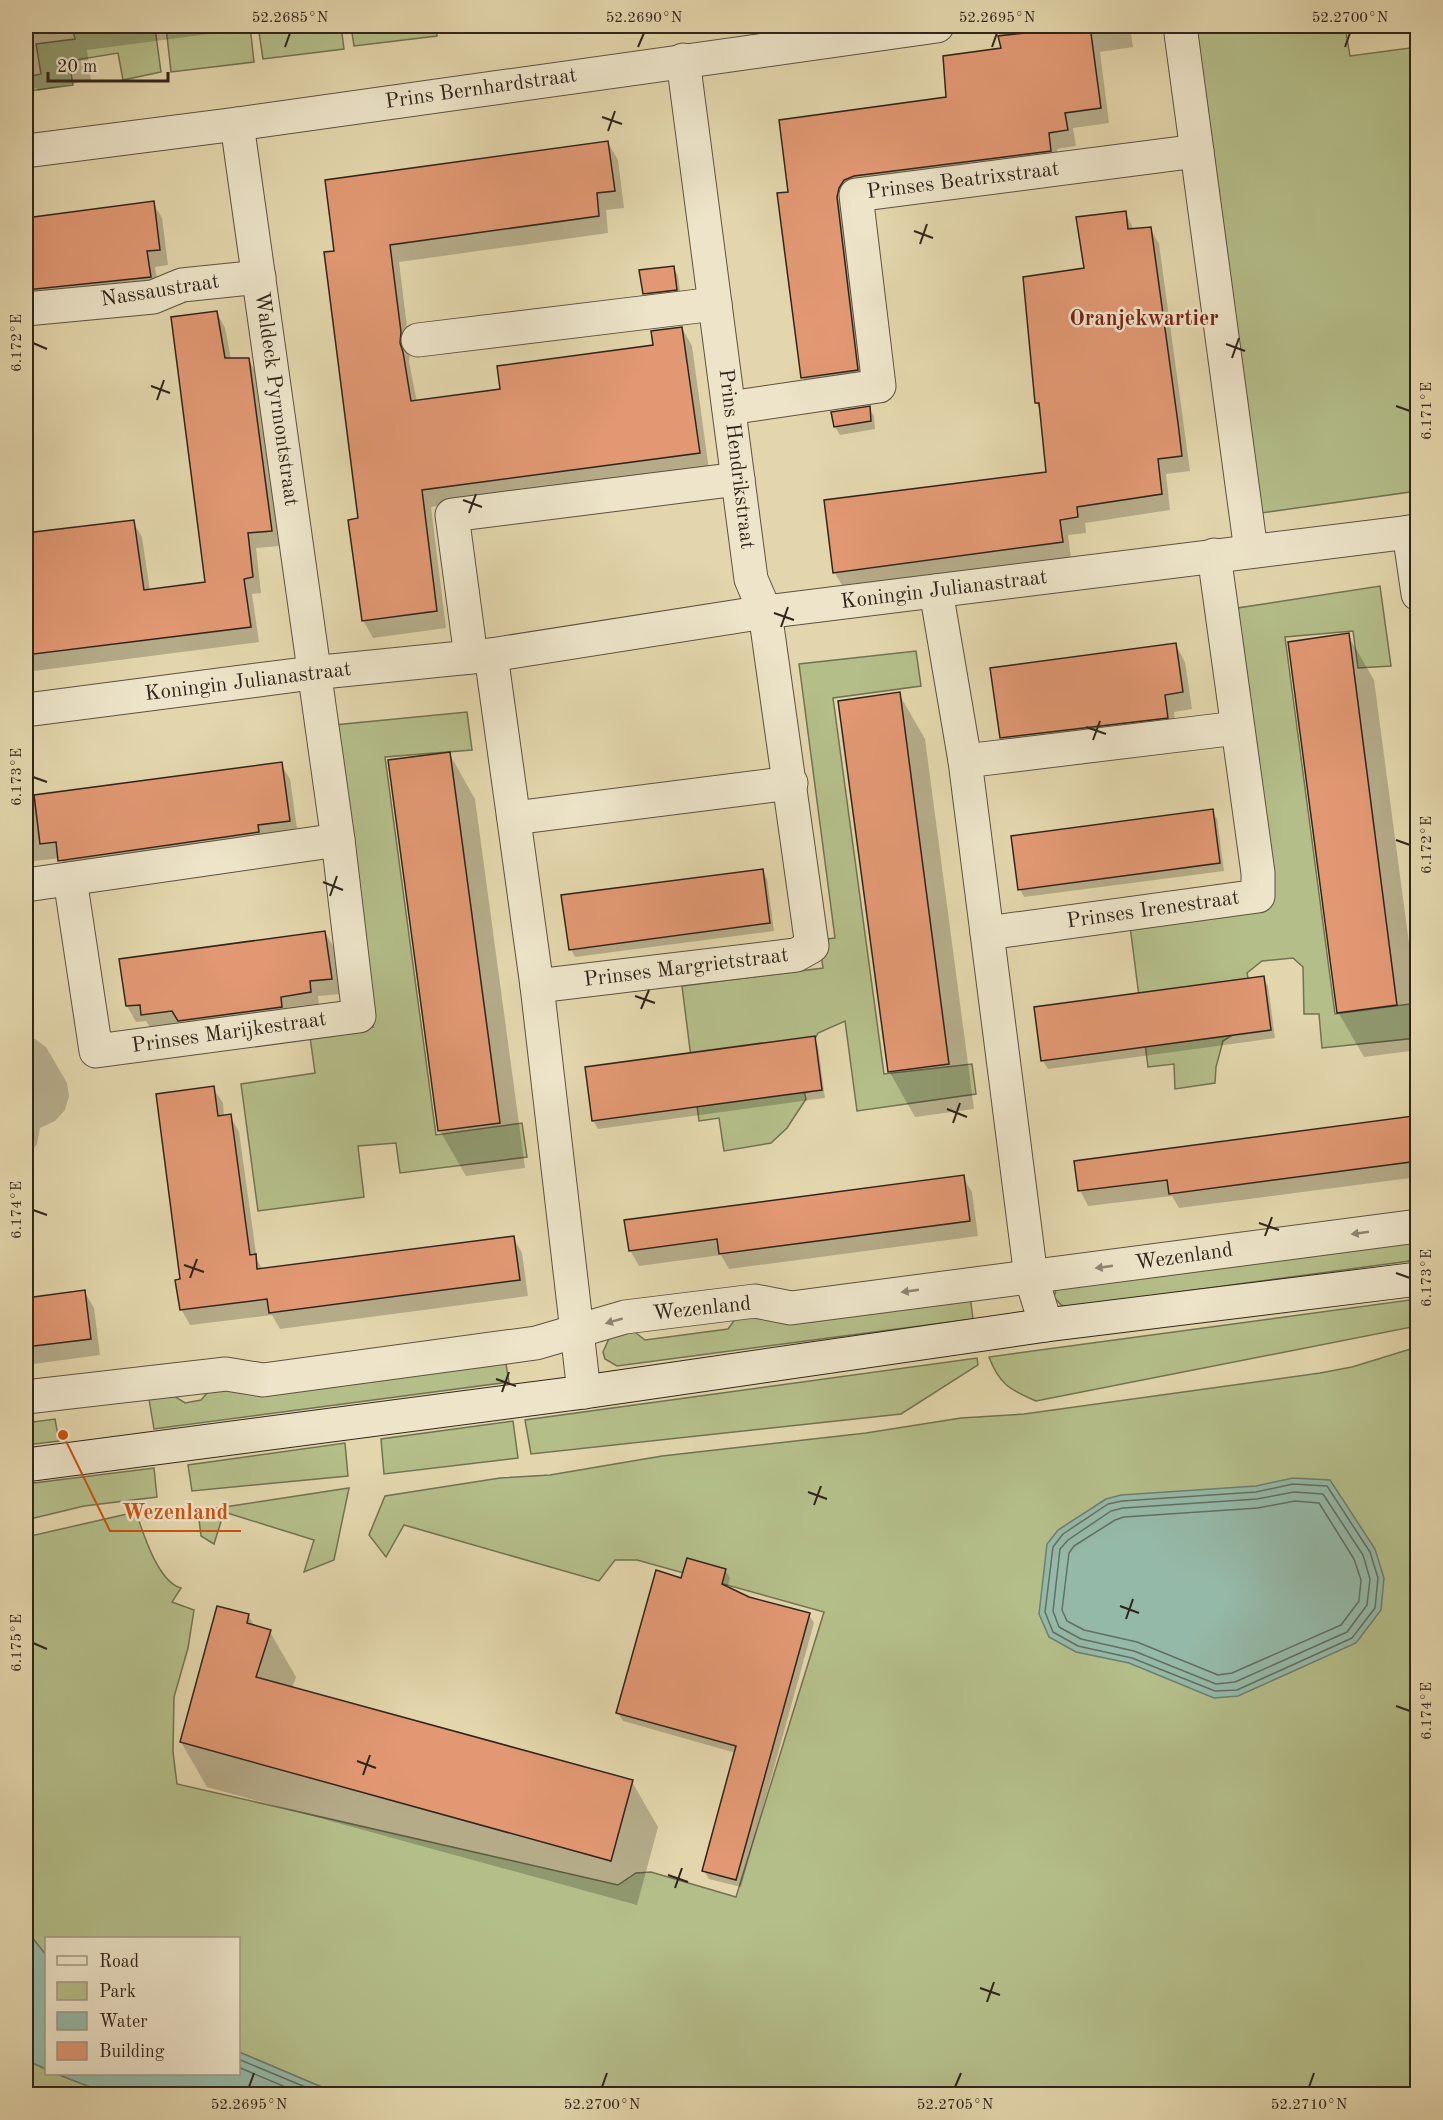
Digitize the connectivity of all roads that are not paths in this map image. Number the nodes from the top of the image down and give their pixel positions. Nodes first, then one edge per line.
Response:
1 (937, 26) edge
2 (1180, 26) edge
3 (682, 60) junction
4 (237, 124) junction
5 (26, 151) edge
6 (1197, 151) junction
7 (259, 277) junction
8 (715, 304) junction
9 (26, 309) edge
10 (418, 340) dead end
11 (729, 408) junction
12 (738, 479) junction
13 (1413, 531) edge
14 (1251, 551) junction
15 (1214, 555) junction
16 (936, 591) junction
17 (1418, 594) edge
18 (765, 612) junction
19 (481, 656) junction
20 (312, 673) junction
21 (26, 710) edge
22 (1238, 728) junction
23 (965, 761) junction
24 (791, 783) junction
25 (514, 818) junction
26 (338, 840) junction
27 (70, 879) junction
28 (26, 885) edge
29 (987, 933) junction
30 (537, 986) junction
31 (1418, 1226) edge
32 (1030, 1277) junction
33 (1418, 1280) edge
34 (1046, 1325) junction
35 (578, 1331) junction
36 (584, 1392) junction
37 (26, 1398) edge
38 (26, 1465) edge

1 - 3 street, Prins Bernhardstraat
2 - 6 street
3 - 4 street, Prins Bernhardstraat
3 - 8 street, Prins Hendrikstraat
4 - 5 street, Prins Bernhardstraat
4 - 7 street, Waldeck Pyrmontstraat
6 - 11 street, Prinses Beatrixstraat
6 - 14 street
7 - 9 street, Nassaustraat
7 - 20 street, Waldeck Pyrmontstraat
8 - 10 street
8 - 11 street, Prins Hendrikstraat
11 - 12 street, Prins Hendrikstraat
12 - 18 street, Prins Hendrikstraat
12 - 19 street
13 - 14 street, Koningin Julianastraat
13 - 17 street
14 - 15 street, Koningin Julianastraat
15 - 16 street, Koningin Julianastraat
15 - 22 street, Prinses Irenestraat
16 - 18 street, Koningin Julianastraat
16 - 23 street
18 - 19 street, Koningin Julianastraat
18 - 24 street, Prinses Margrietstraat
19 - 20 street, Koningin Julianastraat
19 - 25 street
20 - 21 street, Koningin Julianastraat
20 - 26 street, Prinses Marijkestraat
22 - 23 street
22 - 29 street, Prinses Irenestraat
23 - 29 street
24 - 25 street
24 - 30 street, Prinses Margrietstraat
25 - 30 street
26 - 27 street
26 - 27 street, Prinses Marijkestraat
27 - 28 street
29 - 32 street
30 - 35 street
31 -> 32 street, Wezenland
32 - 34 street
32 -> 35 street, Wezenland
33 - 34 street
34 - 36 street
35 - 36 street
35 - 37 street, Wezenland
36 - 38 street

